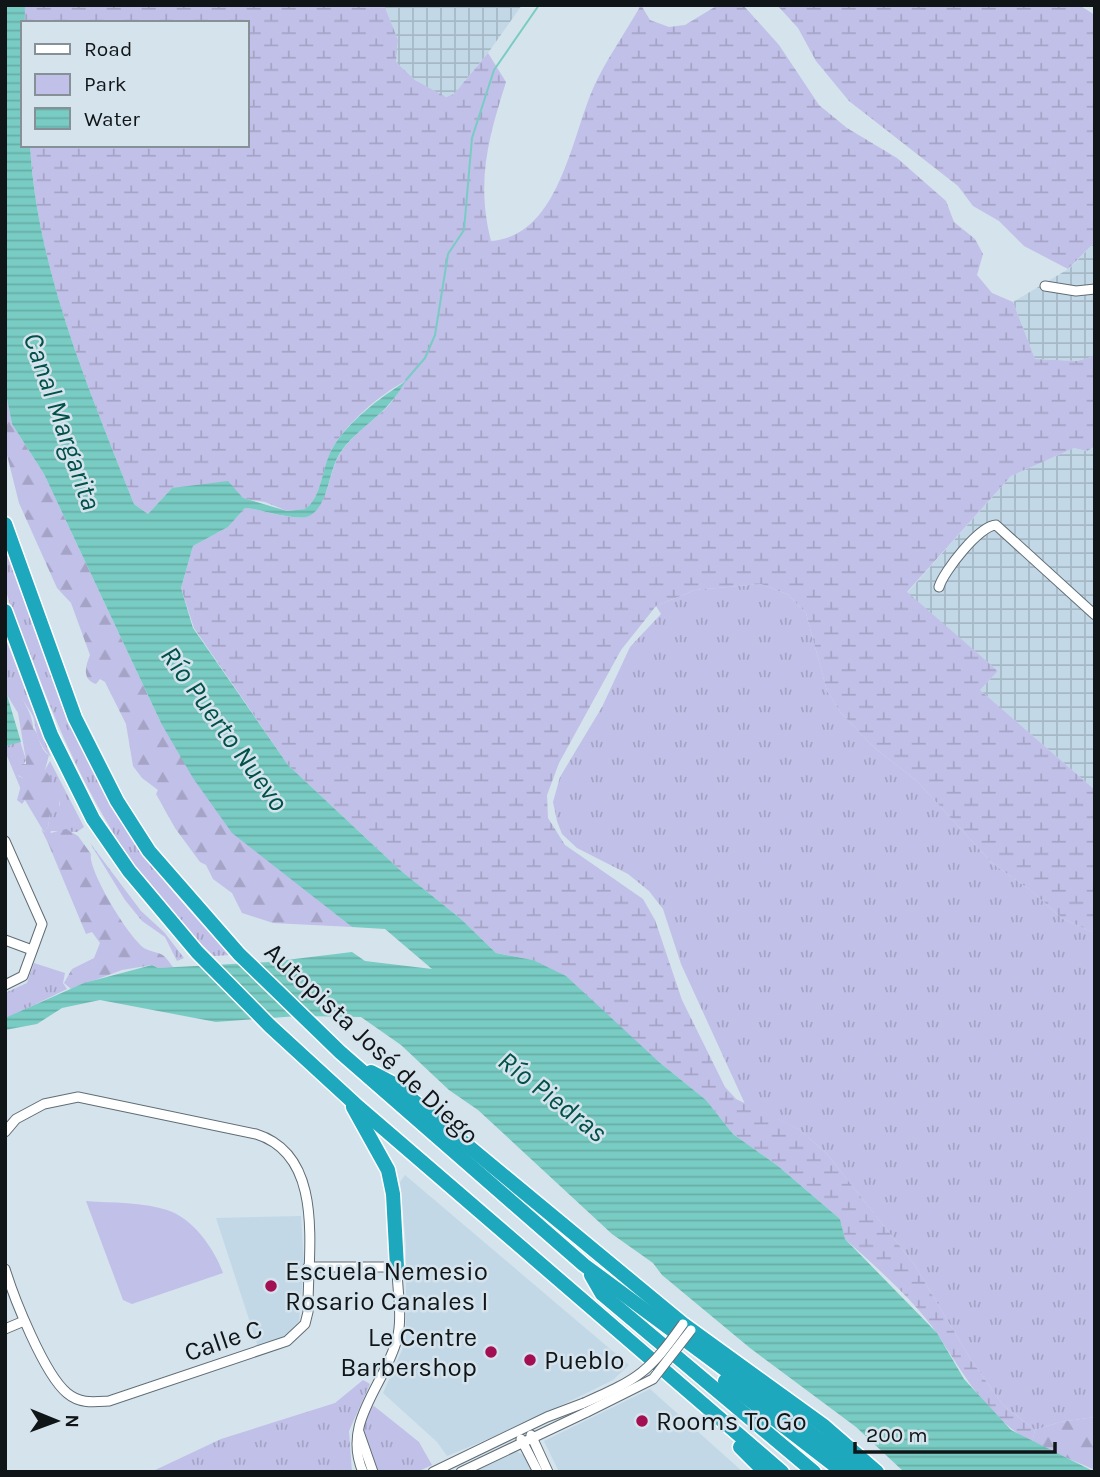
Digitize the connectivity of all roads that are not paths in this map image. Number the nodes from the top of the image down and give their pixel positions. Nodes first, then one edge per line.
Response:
1 (1045, 286) dead end
2 (1095, 289) edge
3 (5, 524) edge
4 (939, 587) dead end
5 (5, 611) edge
6 (1095, 615) edge
7 (5, 841) edge
8 (5, 940) edge
9 (32, 950) junction
10 (5, 985) edge
11 (354, 1064) junction
12 (347, 1097) junction
13 (5, 1132) edge
14 (584, 1265) junction
15 (309, 1267) junction
16 (397, 1267) junction
17 (5, 1269) edge
18 (24, 1321) junction
19 (657, 1321) junction
20 (687, 1327) junction
21 (5, 1329) edge
22 (705, 1407) junction
23 (585, 1408) junction
24 (359, 1423) junction
25 (522, 1429) junction
26 (527, 1440) junction
27 (361, 1470) edge
28 (373, 1472) edge
29 (433, 1472) edge
30 (461, 1472) edge
31 (538, 1472) edge
32 (548, 1472) edge
33 (765, 1472) edge
34 (782, 1472) edge
35 (814, 1472) edge
36 (843, 1472) edge
37 (863, 1472) edge
38 (877, 1472) edge

1 - 2 street
3 - 11 highway, Autopista José de Diego
4 - 6 street
5 - 12 highway, Autopista José de Diego
7 - 9 street
8 - 9 street
9 - 10 street
11 - 14 highway, Autopista José de Diego
11 - 20 highway
12 - 16 highway
12 - 22 highway, Autopista José de Diego
13 - 15 street, Calle C
14 - 19 highway, Autopista José de Diego
14 - 35 highway
15 - 16 street
15 - 18 street, Calle C
16 - 24 street
17 - 18 street, Calle C
18 - 21 street
19 - 36 highway
19 - 37 highway, Autopista José de Diego
20 - 23 street, bridge
20 - 38 highway
22 - 33 highway
22 - 34 highway, Autopista José de Diego
23 - 25 street
23 - 26 street
24 - 27 street
24 - 28 street
25 - 26 street
25 - 29 street
26 - 30 street
26 - 31 street
26 - 32 street

